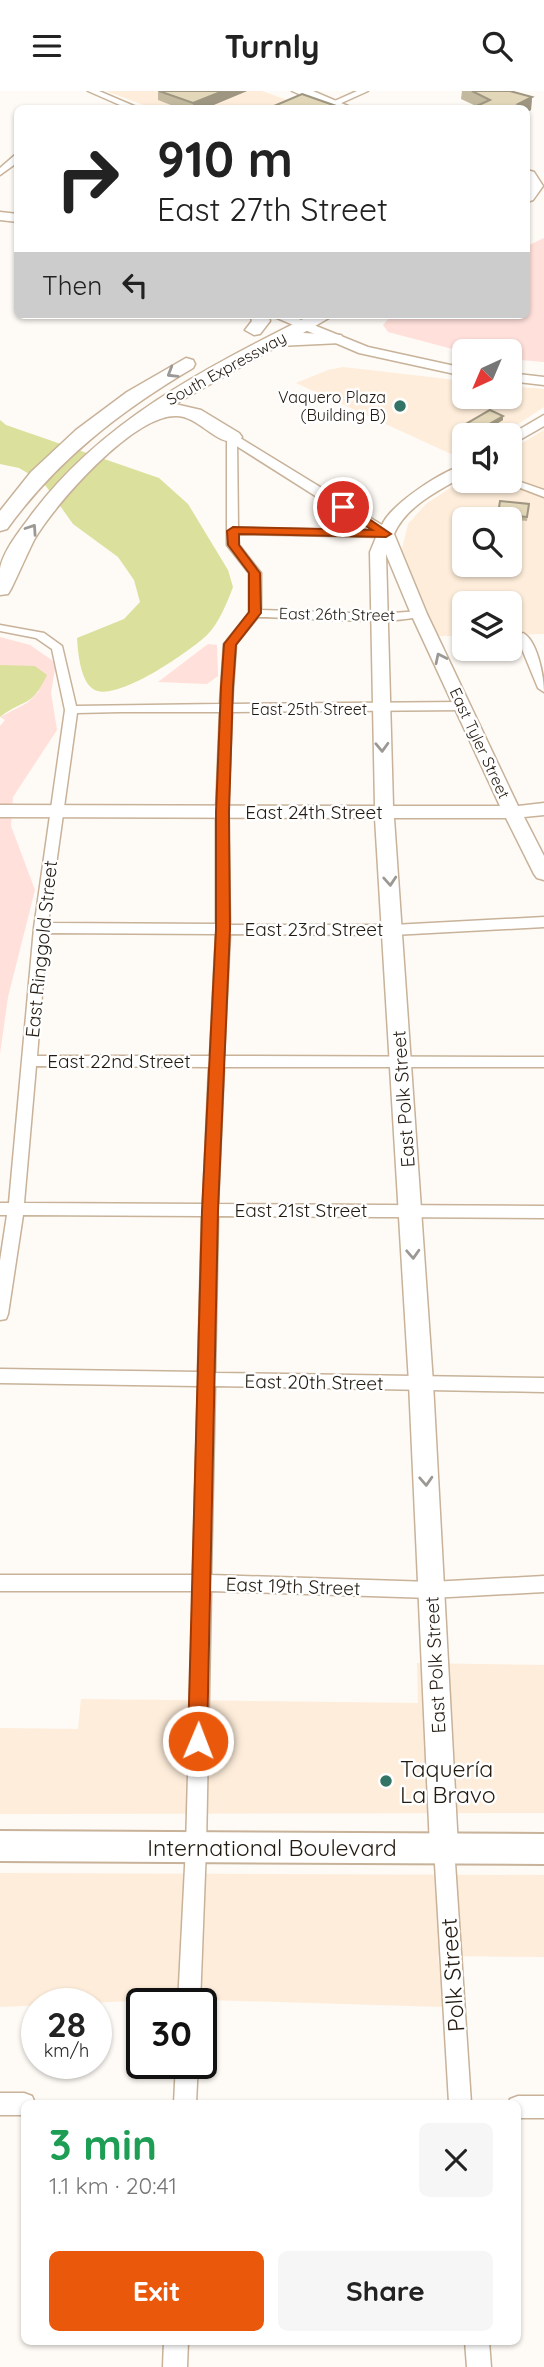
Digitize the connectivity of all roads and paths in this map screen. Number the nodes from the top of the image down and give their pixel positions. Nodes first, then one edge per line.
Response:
1 (92, 91) edge
2 (299, 91) edge
3 (364, 91) edge
4 (128, 105) edge
5 (338, 105) edge
6 (343, 105) edge
7 (14, 160) edge
8 (0, 172) edge
9 (533, 177) edge
10 (530, 193) edge
11 (276, 319) edge
12 (313, 319) edge
13 (342, 319) edge
14 (252, 333) edge
15 (360, 337) junction
16 (335, 339) junction
17 (206, 354) dead end
18 (452, 360) edge
19 (452, 370) edge
20 (522, 370) edge
21 (544, 372) edge
22 (522, 378) edge
23 (544, 381) edge
24 (144, 416) junction
25 (544, 419) edge
26 (522, 433) edge
27 (233, 437) junction
28 (452, 477) edge
29 (522, 486) edge
30 (544, 494) edge
31 (0, 525) edge
32 (233, 531) junction
33 (386, 534) junction
34 (0, 589) edge
35 (255, 613) junction
36 (419, 614) junction
37 (380, 617) junction
38 (0, 628) edge
39 (523, 637) dead end
40 (544, 688) edge
41 (464, 706) junction
42 (226, 708) junction
43 (380, 709) junction
44 (71, 710) junction
45 (544, 809) edge
46 (7, 811) edge
47 (56, 811) junction
48 (222, 812) junction
49 (512, 812) junction
50 (384, 813) junction
51 (544, 874) edge
52 (544, 922) edge
53 (41, 928) junction
54 (223, 929) junction
55 (393, 930) junction
56 (30, 1061) junction
57 (215, 1061) junction
58 (400, 1061) junction
59 (544, 1062) edge
60 (8, 1208) edge
61 (411, 1210) junction
62 (210, 1211) junction
63 (544, 1212) edge
64 (0, 1314) edge
65 (0, 1376) edge
66 (206, 1381) junction
67 (421, 1384) junction
68 (544, 1385) edge
69 (0, 1583) edge
70 (201, 1583) junction
71 (544, 1584) edge
72 (431, 1590) junction
73 (0, 1846) edge
74 (196, 1846) junction
75 (444, 1847) junction
76 (544, 1849) edge
77 (190, 1988) edge
78 (186, 2079) edge
79 (185, 2100) edge
80 (460, 2100) edge
81 (0, 2104) edge
82 (21, 2104) edge
83 (521, 2107) edge
84 (544, 2108) edge
85 (176, 2345) edge
86 (477, 2345) edge
87 (175, 2367) edge
88 (479, 2367) edge

1 - 4 street
2 - 5 highway
3 - 6 street
7 - 8 street
9 - 10 highway
11 - 14 highway, South Expressway
12 - 14 highway, South Expressway
12 - 15 street
12 - 16 street
13 - 15 highway
14 - 16 highway
14 - 24 highway, South Expressway
15 - 18 street
16 - 19 street
17 -> 31 highway, South Expressway
20 - 21 street
22 - 23 street
24 - 27 highway
34 -> 24 highway, South Expressway
25 - 26 street
27 - 32 street
27 - 33 street
28 - 33 street
29 - 30 street
32 - 33 street
32 - 35 street
33 - 36 street, East Tyler Street
33 - 37 street, East Polk Street
35 - 37 street, East 26th Street
35 - 42 street
36 - 37 street, East 26th Street
41 -> 36 street, East Tyler Street
37 - 43 street, East Polk Street
38 - 44 street, East Ringgold Street
39 - 40 street
41 - 43 street, East 25th Street
41 - 49 street, East Tyler Street
42 - 43 street, East 25th Street
42 - 44 street, East 25th Street
42 - 48 street
43 -> 50 street, East Polk Street
44 - 47 street, East Ringgold Street
45 - 49 street, East 24th Street
46 - 47 street, East 24th Street
47 - 48 street, East 24th Street
47 - 53 street, East Ringgold Street
48 - 50 street, East 24th Street
48 - 54 street
49 - 50 street, East 24th Street
49 - 51 street, East Tyler Street
50 -> 55 street, East Polk Street
52 - 55 street, East 23rd Street
53 - 54 street, East 23rd Street
53 - 56 street, East Ringgold Street
54 - 55 street, East 23rd Street
54 - 57 street
55 - 58 street, East Polk Street
56 - 57 street, East 22nd Street
56 - 60 street, East Ringgold Street
57 - 58 street, East 22nd Street
57 - 62 street
58 - 59 street, East 22nd Street
58 - 61 street, East Polk Street
60 - 62 street, East 21st Street
60 - 64 street, East Ringgold Street
61 - 62 street, East 21st Street
61 - 63 street, East 21st Street
61 -> 67 street, East Polk Street
62 - 66 street
65 - 66 street, East 20th Street
66 - 67 street, East 20th Street
66 - 70 street
67 - 68 street, East 20th Street
67 -> 72 street, East Polk Street
69 - 70 street, East 19th Street
70 - 72 street, East 19th Street
70 - 74 street
71 - 72 street, East 19th Street
72 - 75 street, East Polk Street
73 - 74 main road, International Boulevard
74 - 75 main road, International Boulevard
74 - 77 street
75 - 76 main road, International Boulevard
75 - 80 street, Polk Street
78 - 79 street
81 - 82 street
83 - 84 street
85 - 87 street
86 - 88 street

